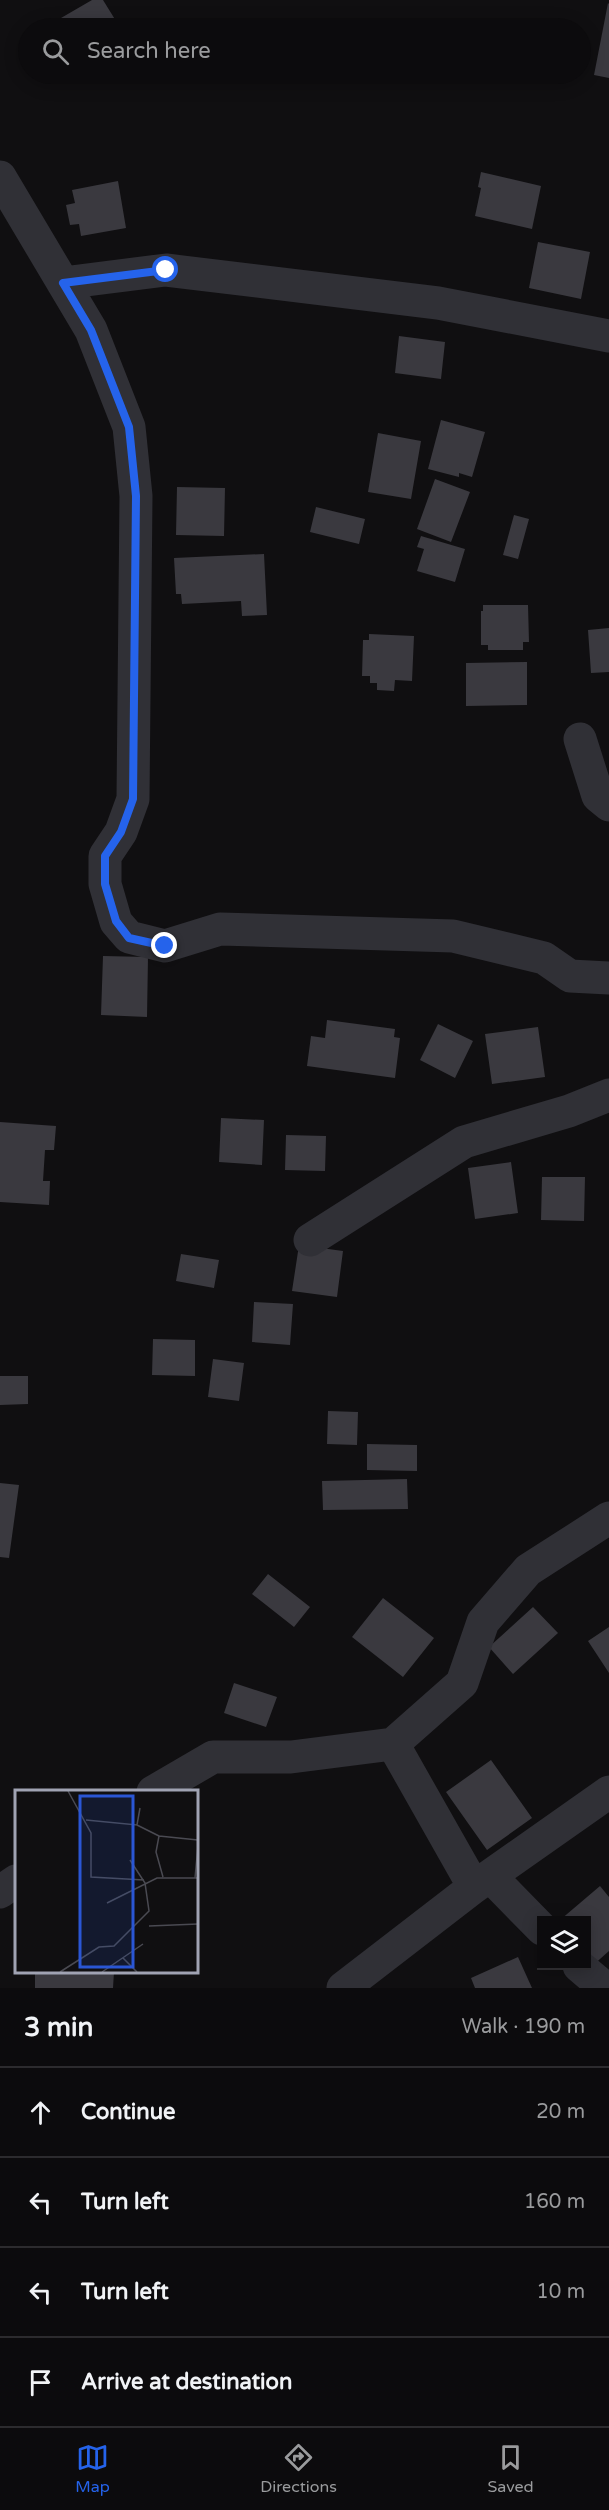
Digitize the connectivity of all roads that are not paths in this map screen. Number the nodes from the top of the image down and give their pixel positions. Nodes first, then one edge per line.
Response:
1 (0, 177) edge
2 (63, 283) junction
3 (609, 336) edge
4 (580, 739) dead end
5 (609, 805) edge
6 (609, 978) edge
7 (609, 1095) edge
8 (310, 1240) dead end
9 (609, 1518) edge
10 (393, 1744) junction
11 (155, 1790) edge
12 (609, 1792) edge
13 (15, 1882) edge
14 (482, 1882) junction
15 (0, 1892) edge
16 (537, 1925) edge
17 (585, 1970) edge
18 (343, 1988) edge
19 (605, 1988) edge

1 - 2 street
2 - 3 street
2 - 6 street
4 - 5 street
7 - 8 street
9 - 10 street
10 - 11 street
10 - 14 street
12 - 14 street
13 - 15 street
14 - 16 street
14 - 18 street
17 - 19 street

